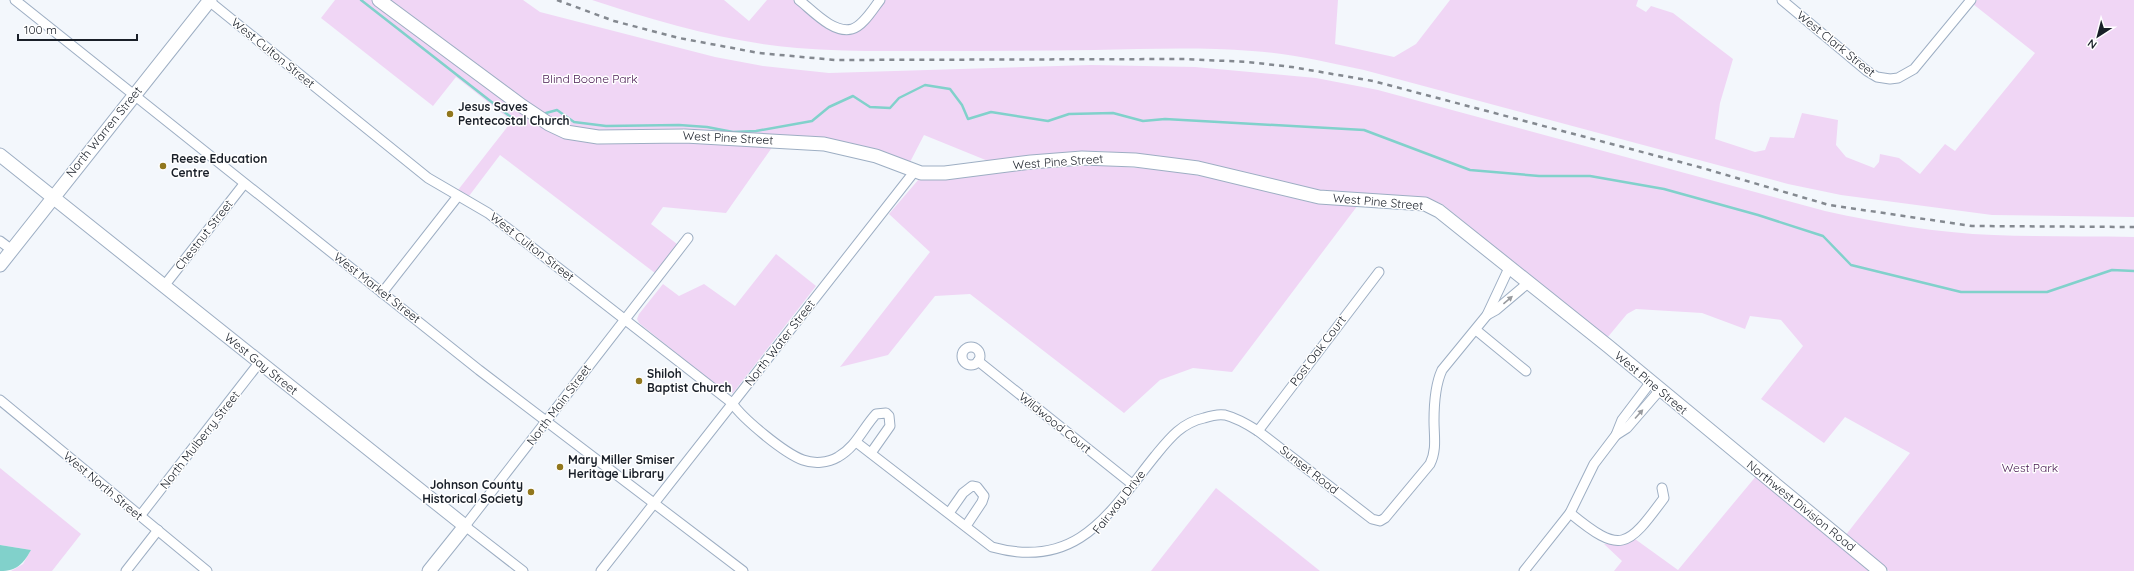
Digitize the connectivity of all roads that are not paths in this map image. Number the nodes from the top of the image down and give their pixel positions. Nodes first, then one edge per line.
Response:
1 (15, 0) edge
2 (379, 0) edge
3 (799, 0) edge
4 (880, 0) edge
5 (1782, 0) edge
6 (1971, 0) edge
7 (210, 1) edge
8 (134, 94) junction
9 (0, 155) edge
10 (914, 172) junction
11 (244, 184) junction
12 (458, 196) junction
13 (53, 197) junction
14 (688, 238) dead end
15 (0, 241) edge
16 (12, 250) junction
17 (0, 265) edge
18 (1509, 268) junction
19 (1379, 272) dead end
20 (1528, 283) junction
21 (164, 286) junction
22 (382, 293) junction
23 (1487, 315) junction
24 (626, 320) junction
25 (1476, 330) junction
26 (978, 361) dead end
27 (259, 363) junction
28 (1526, 371) dead end
29 (1655, 387) junction
30 (0, 400) edge
31 (732, 403) junction
32 (547, 422) junction
33 (1258, 431) junction
34 (856, 442) junction
35 (1721, 442) joint
36 (871, 454) junction
37 (1132, 484) junction
38 (1662, 488) dead end
39 (655, 502) junction
40 (949, 514) junction
41 (1570, 514) junction
42 (140, 516) junction
43 (465, 526) junction
44 (966, 526) junction
45 (158, 530) junction
46 (126, 571) edge
47 (207, 571) edge
48 (429, 571) edge
49 (523, 571) edge
50 (601, 571) edge
51 (743, 571) edge
52 (1524, 571) edge
53 (1880, 571) edge

1 - 8 street, West Market Street
2 - 10 street, West Pine Street
3 - 4 street
5 - 6 street, West Clark Street
7 - 8 street, North Warren Street
7 - 12 street, West Culton Street
8 - 11 street, West Market Street
8 - 13 street, North Warren Street
9 - 13 street, West Gay Street
10 - 18 street, West Pine Street
10 - 31 street, North Water Street
11 - 21 street, Chestnut Street
11 - 22 street, West Market Street
12 - 22 street
12 - 24 street, West Culton Street
13 - 16 street, North Warren Street
13 - 21 street, West Gay Street
14 - 24 street, North Main Street
15 - 16 street
16 - 17 street, North Warren Street
18 - 20 street, West Pine Street
18 - 23 street
19 - 33 street, Post Oak Court
23 -> 20 street
20 - 29 street, West Pine Street
21 - 27 street, West Gay Street
22 - 32 street, West Market Street
23 - 25 street, Sunset Road
24 - 31 street, West Culton Street
24 - 32 street, North Main Street
25 - 28 street
25 - 33 street, Sunset Road
26 - 37 street, Wildwood Court
27 - 42 street, North Mulberry Street
27 - 43 street, West Gay Street
29 - 35 street, West Pine Street
29 - 41 street
30 - 42 street, West North Street
31 - 34 street, West Culton Street
31 - 39 street, North Water Street
32 - 39 street, West Market Street
32 - 43 street, North Main Street
33 - 37 street, Fairway Drive
34 - 36 street, Fairway Drive
34 - 36 street, West Culton Street
35 - 53 street, Northwest Division Road
36 - 40 street, Fairway Drive
37 - 44 street, Fairway Drive
38 - 41 street
39 - 50 street, North Water Street
39 - 51 street, West Market Street
40 - 44 street, Fairway Drive
40 - 44 street
41 - 52 street
42 - 45 street, West North Street
43 - 48 street, North Main Street
43 - 49 street, West Gay Street
45 - 46 street
45 - 47 street, West North Street

